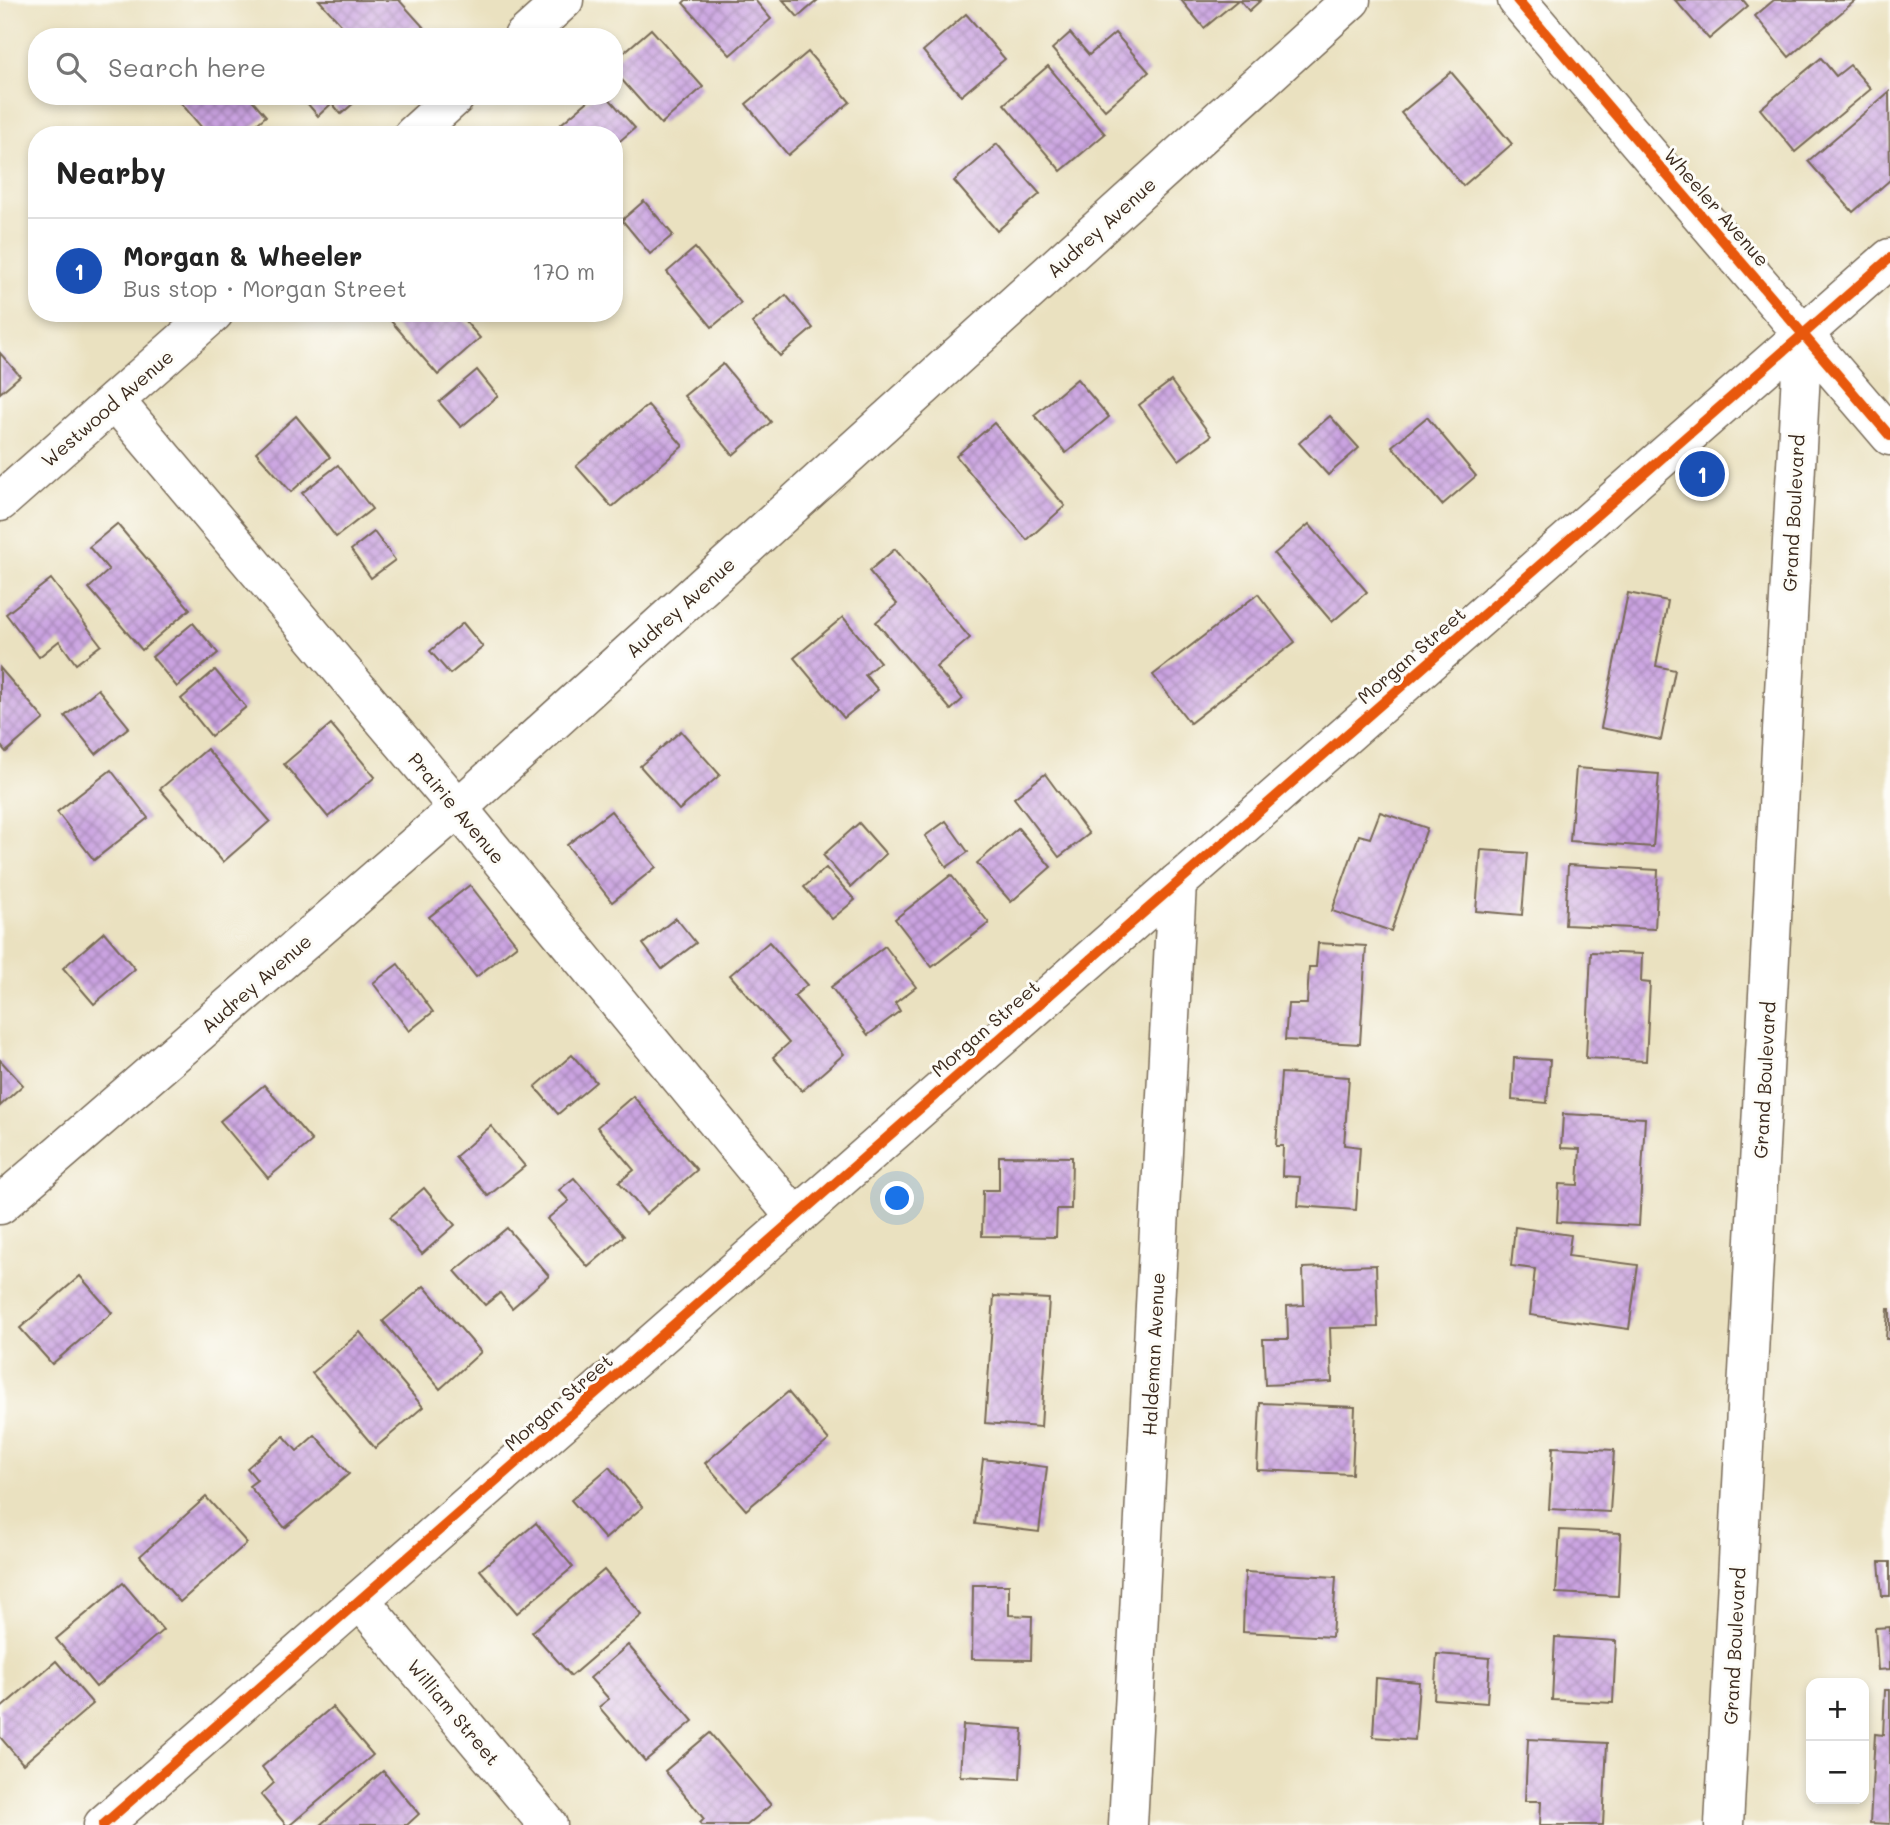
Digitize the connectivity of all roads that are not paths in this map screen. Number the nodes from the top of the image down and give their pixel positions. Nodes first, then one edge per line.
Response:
1 (564, 0) edge
2 (1352, 0) edge
3 (1517, 0) edge
4 (533, 28) edge
5 (446, 105) edge
6 (423, 126) edge
7 (1890, 258) edge
8 (204, 322) edge
9 (1803, 334) junction
10 (116, 401) junction
11 (1890, 436) edge
12 (0, 502) edge
13 (458, 808) junction
14 (1177, 883) junction
15 (0, 1205) edge
16 (796, 1217) junction
17 (360, 1600) junction
18 (103, 1825) edge
19 (548, 1825) edge
20 (1128, 1825) edge
21 (1724, 1825) edge

1 - 4 street
2 - 13 street, Audrey Avenue
3 - 9 street, Wheeler Avenue
5 - 6 street
7 - 9 street, Morgan Street
8 - 10 street, Westwood Avenue
9 - 11 street, Wheeler Avenue
9 - 14 street, Morgan Street
9 - 21 street, Grand Boulevard
10 - 12 street, Westwood Avenue
10 - 13 street, Prairie Avenue
13 - 15 street, Audrey Avenue
13 - 16 street, Prairie Avenue
14 - 16 street, Morgan Street
14 - 20 street, Haldeman Avenue
16 - 17 street, Morgan Street
17 - 18 street, Morgan Street
17 - 19 street, William Street

